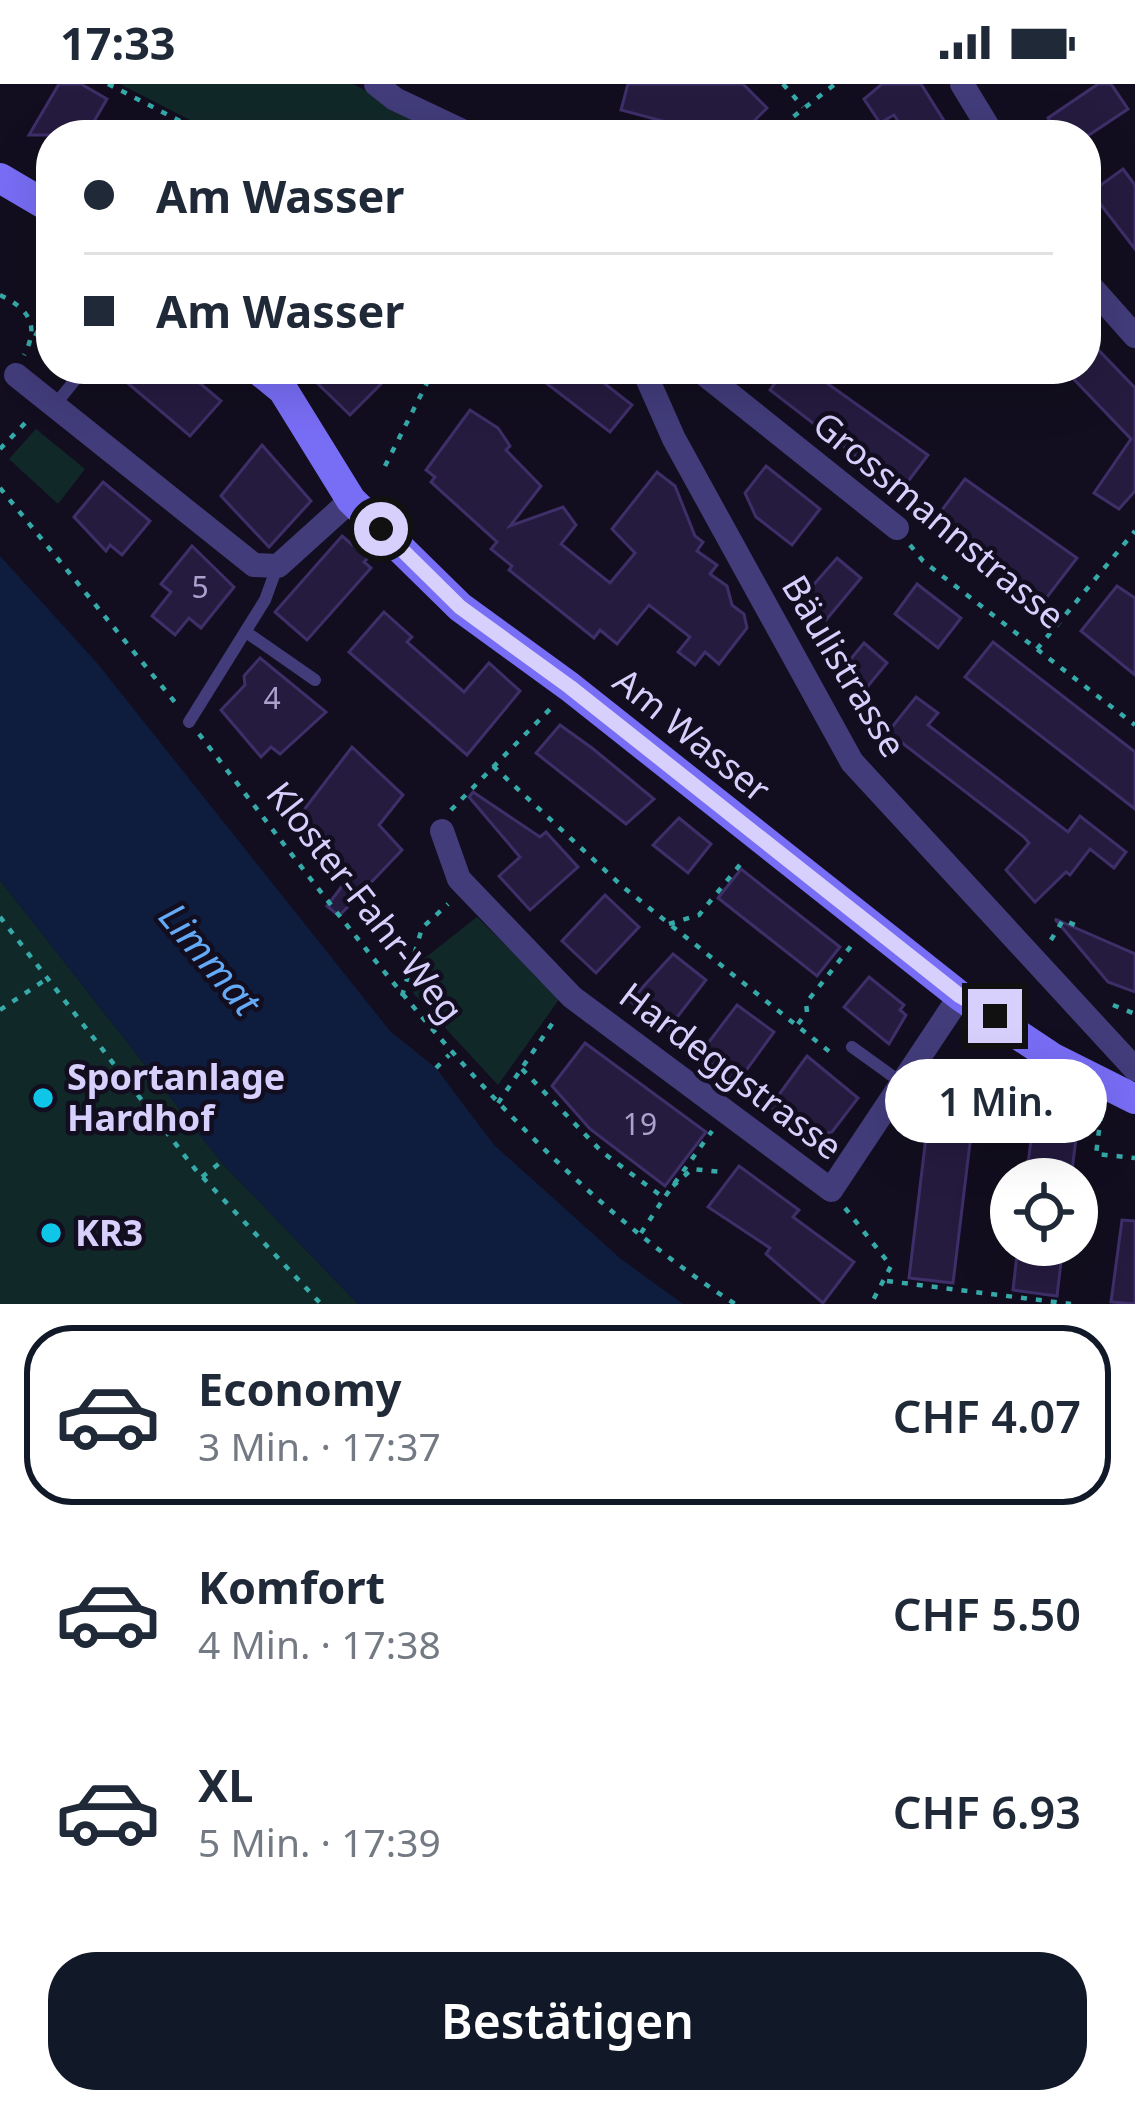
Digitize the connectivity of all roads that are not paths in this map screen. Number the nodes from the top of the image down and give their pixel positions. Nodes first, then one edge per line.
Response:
1 (376, 84) edge
2 (962, 84) edge
3 (439, 120) edge
4 (984, 120) edge
5 (0, 178) edge
6 (36, 199) edge
7 (1101, 303) edge
8 (1135, 337) edge
9 (19, 367) road end
10 (69, 384) edge
11 (275, 384) edge
12 (650, 384) edge
13 (717, 384) edge
14 (46, 408) junction
15 (351, 500) junction
16 (897, 528) road end
17 (278, 566) junction
18 (246, 632) junction
19 (315, 680) dead end
20 (189, 722) road end
21 (442, 831) road end
22 (960, 996) junction
23 (852, 1047) dead end
24 (1135, 1070) edge
25 (908, 1077) junction
26 (995, 1086) road end
27 (1135, 1099) edge

1 - 3 street
2 - 4 street
5 - 6 street
7 - 8 street
9 - 14 street
10 - 14 lane
11 - 15 street, Am Wasser
12 - 24 street, Bäulistrasse
13 - 16 street, Grossmannstrasse
14 - 17 street
15 - 17 street
15 - 22 street, Am Wasser
17 - 18 lane
18 - 19 lane
18 - 20 lane
21 - 25 street, Hardeggstrasse
22 - 25 street, Hardeggstrasse
22 - 27 street, Am Wasser
23 - 25 lane
25 - 26 lane

